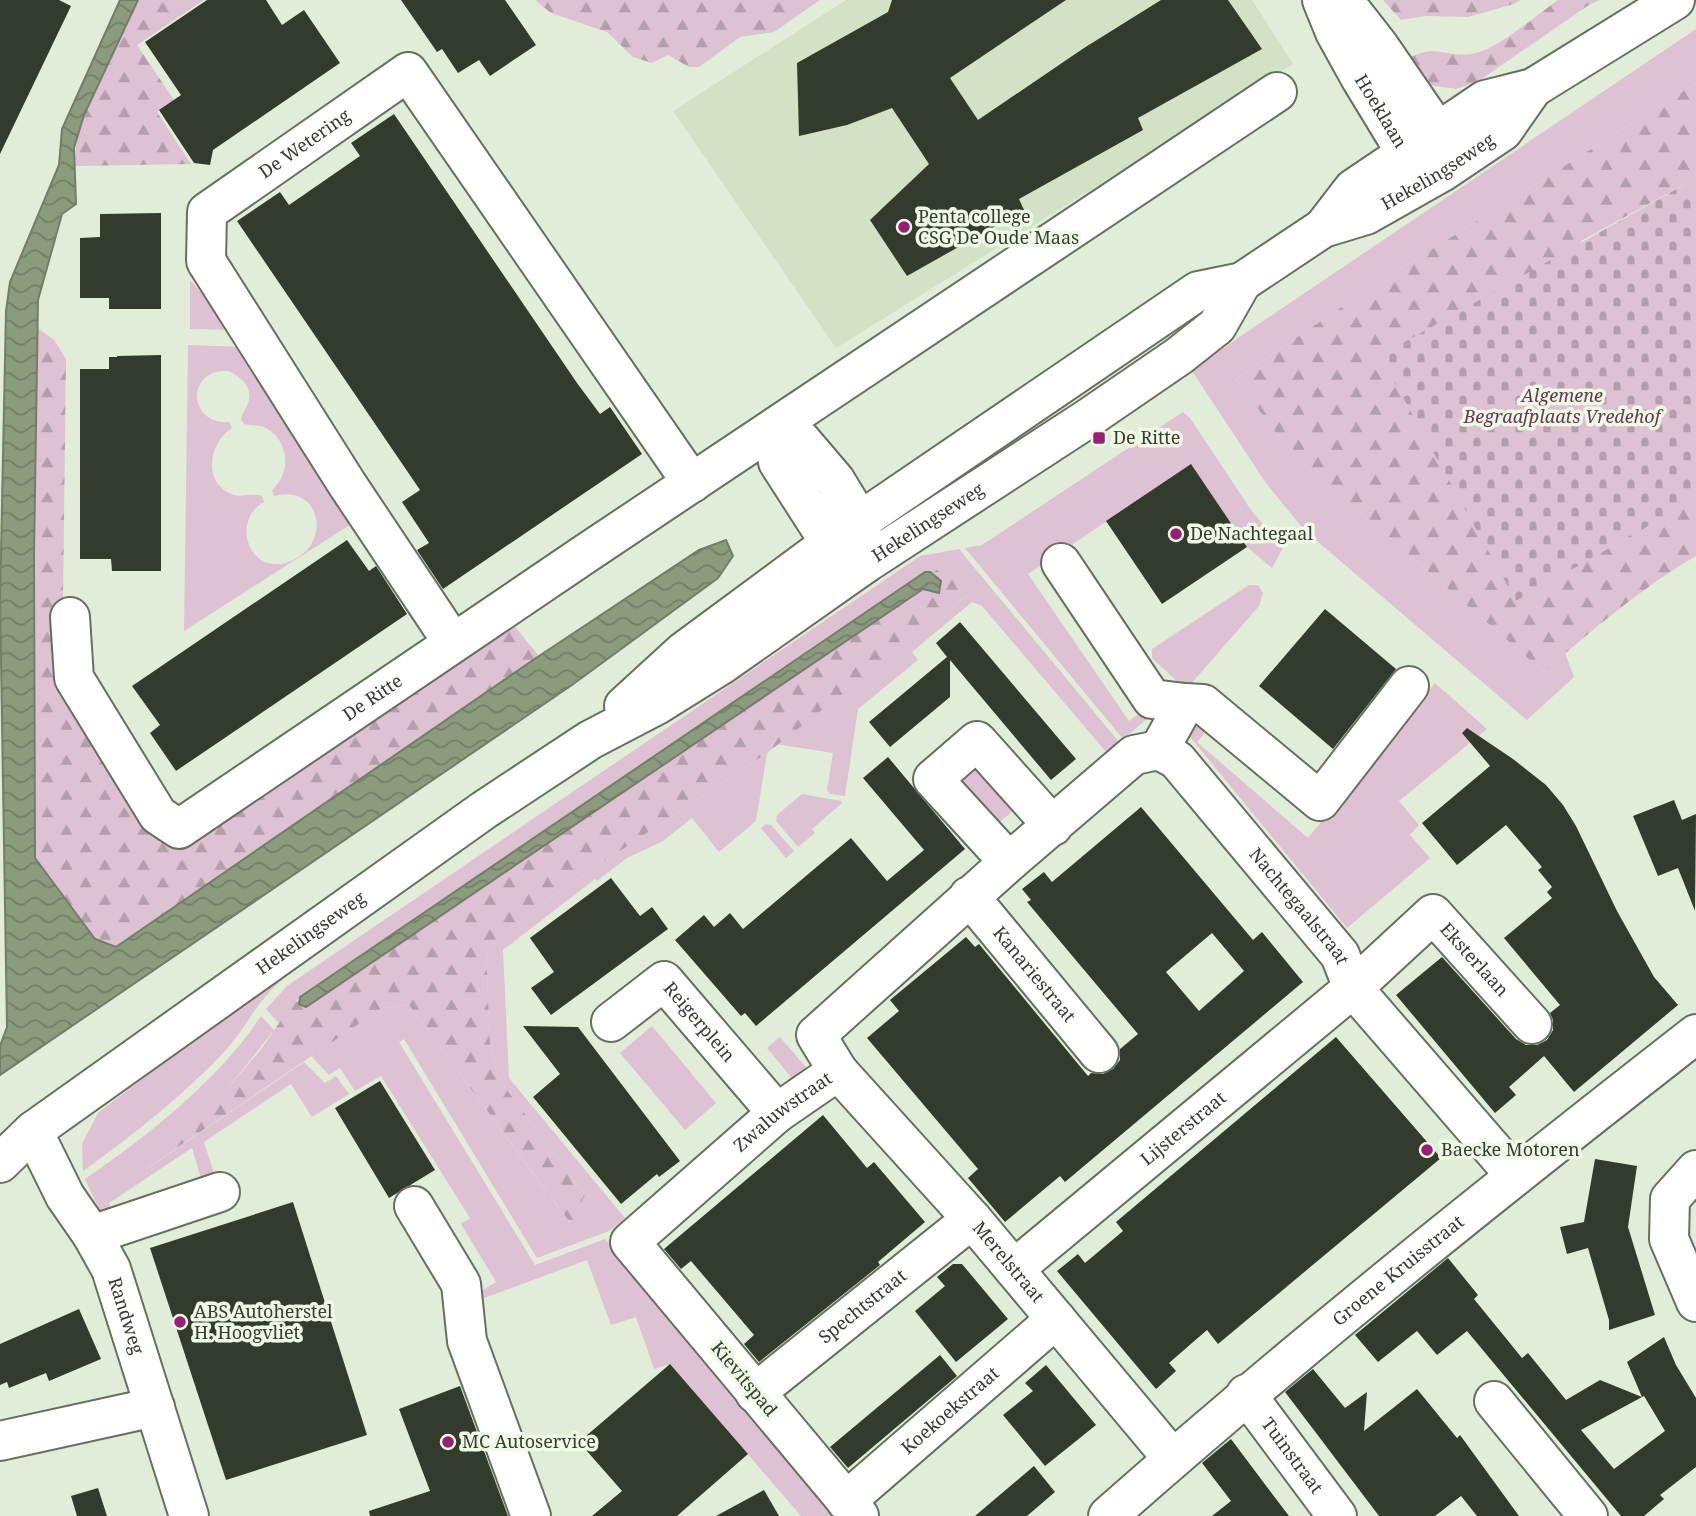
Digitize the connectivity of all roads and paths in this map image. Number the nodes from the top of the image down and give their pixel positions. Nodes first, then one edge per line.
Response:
1 (1322, 0) edge
2 (1340, 0) edge
3 (1675, 0) edge
4 (1533, 88) junction
5 (1278, 92) dead end
6 (1438, 132) junction
7 (1406, 153) junction
8 (1443, 172) junction
9 (1323, 228) junction
10 (1242, 282) junction
11 (773, 429) junction
12 (692, 483) junction
13 (845, 532) junction
14 (1061, 563) dead end
15 (866, 564) junction
16 (70, 617) dead end
17 (453, 643) junction
18 (1409, 686) dead end
19 (1185, 702) junction
20 (590, 740) junction
21 (1159, 750) junction
22 (1053, 826) junction
23 (1009, 862) junction
24 (969, 896) junction
25 (1353, 988) junction
26 (611, 1022) dead end
27 (1532, 1024) dead end
28 (1696, 1034) edge
29 (1099, 1053) dead end
30 (838, 1071) junction
31 (777, 1113) junction
32 (16, 1138) edge
33 (0, 1163) edge
34 (1696, 1170) edge
35 (1515, 1175) junction
36 (220, 1192) dead end
37 (414, 1206) dead end
38 (972, 1219) junction
39 (92, 1235) junction
40 (630, 1242) joint
41 (1014, 1269) junction
42 (1696, 1302) edge
43 (1056, 1319) junction
44 (755, 1393) junction
45 (1247, 1394) junction
46 (1494, 1401) dead end
47 (155, 1407) junction
48 (0, 1441) edge
49 (1173, 1459) junction
50 (853, 1508) edge
51 (188, 1516) edge
52 (531, 1516) edge
53 (1108, 1516) edge
54 (1337, 1516) edge
55 (1588, 1516) edge

1 - 7 street, Hoeklaan
2 - 6 street, Hoeklaan
3 - 4 street, Hekelingseweg
4 - 6 street, Hekelingseweg
4 - 8 street, Hekelingseweg
5 - 11 street, De Ritte
6 - 7 street, Hekelingseweg
6 - 8 street, Hoeklaan
7 - 8 street, Hoeklaan
7 - 9 street, Hekelingseweg
8 - 9 street, Hekelingseweg
9 - 10 street, Hekelingseweg
10 - 13 street, Hekelingseweg
10 - 15 street, Hekelingseweg
11 - 12 street, De Ritte
11 - 13 street
12 - 17 street, De Ritte
12 - 17 street, De Wetering
13 - 15 street
13 - 20 street, Hekelingseweg
14 - 19 street
15 - 20 street, Hekelingseweg
16 - 17 street, De Ritte
18 - 19 street
19 - 21 street
20 - 32 street, Hekelingseweg
21 - 22 street
21 - 25 street, Nachtegaalstraat
22 - 23 street, Zwaluwstraat
22 - 23 street
23 - 24 street, Zwaluwstraat
24 - 29 street, Kanariestraat
24 - 30 street, Zwaluwstraat
25 - 27 street, Eksterlaan
25 - 35 street, Nachtegaalstraat
25 - 41 street, Lijsterstraat
26 - 31 street, Reigerplein
28 - 35 street, Groene Kruisstraat
30 - 31 street, Zwaluwstraat
30 - 38 street, Merelstraat
31 - 40 street, Zwaluwstraat
32 - 33 street, Hekelingseweg
32 - 39 street, Randweg
34 - 42 street
35 - 45 street, Groene Kruisstraat
36 - 39 street
37 - 52 street
38 - 41 street, Merelstraat
38 - 44 street, Spechtstraat
39 - 47 street, Randweg
40 - 44 street, Kievitspad
41 - 43 street, Merelstraat
43 - 49 street, Merelstraat
43 - 50 street, Koekoekstraat
44 - 50 street, Kievitspad
45 - 49 street, Groene Kruisstraat
45 - 54 street, Tuinstraat
46 - 55 street
47 - 48 street
47 - 51 street, Randweg
49 - 53 street, Groene Kruisstraat

